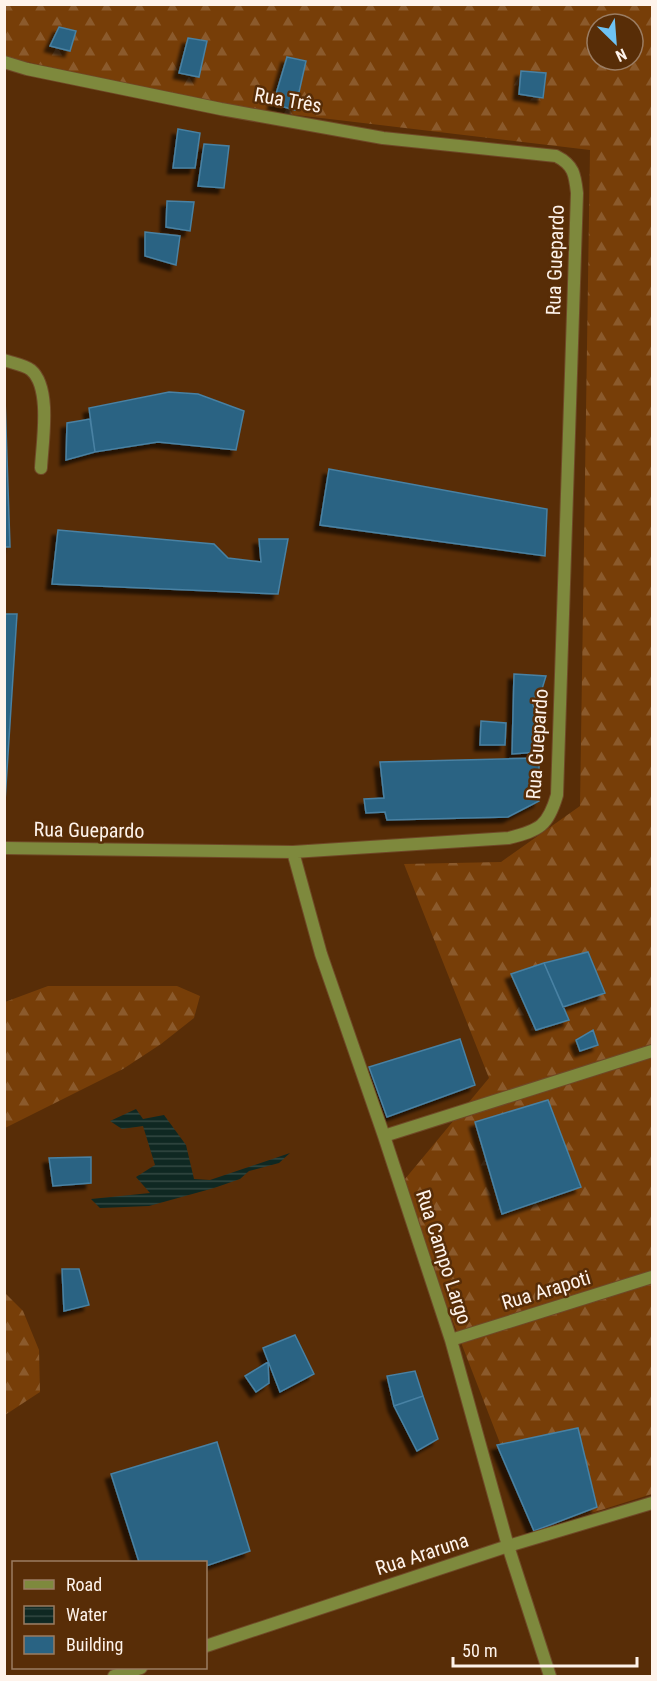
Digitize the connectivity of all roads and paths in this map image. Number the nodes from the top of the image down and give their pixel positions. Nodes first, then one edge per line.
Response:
1 (4, 62) edge
2 (566, 161) joint
3 (4, 360) edge
4 (40, 468) dead end
5 (4, 848) edge
6 (293, 852) junction
7 (652, 1051) edge
8 (384, 1136) junction
9 (652, 1277) edge
10 (451, 1340) junction
11 (652, 1503) edge
12 (508, 1546) junction
13 (207, 1646) edge
14 (138, 1669) edge
15 (114, 1677) edge
16 (550, 1677) edge

1 - 2 street, Rua Três
2 - 6 street, Rua Guepardo
3 - 4 street
5 - 6 street, Rua Guepardo
6 - 8 street, Rua Campo Largo
7 - 8 street
8 - 10 street, Rua Campo Largo
9 - 10 street, Rua Arapoti
10 - 12 street, Rua Campo Largo
11 - 12 street, Rua Araruna
12 - 13 street, Rua Araruna
12 - 16 street, Rua Campo Largo
14 - 15 street

